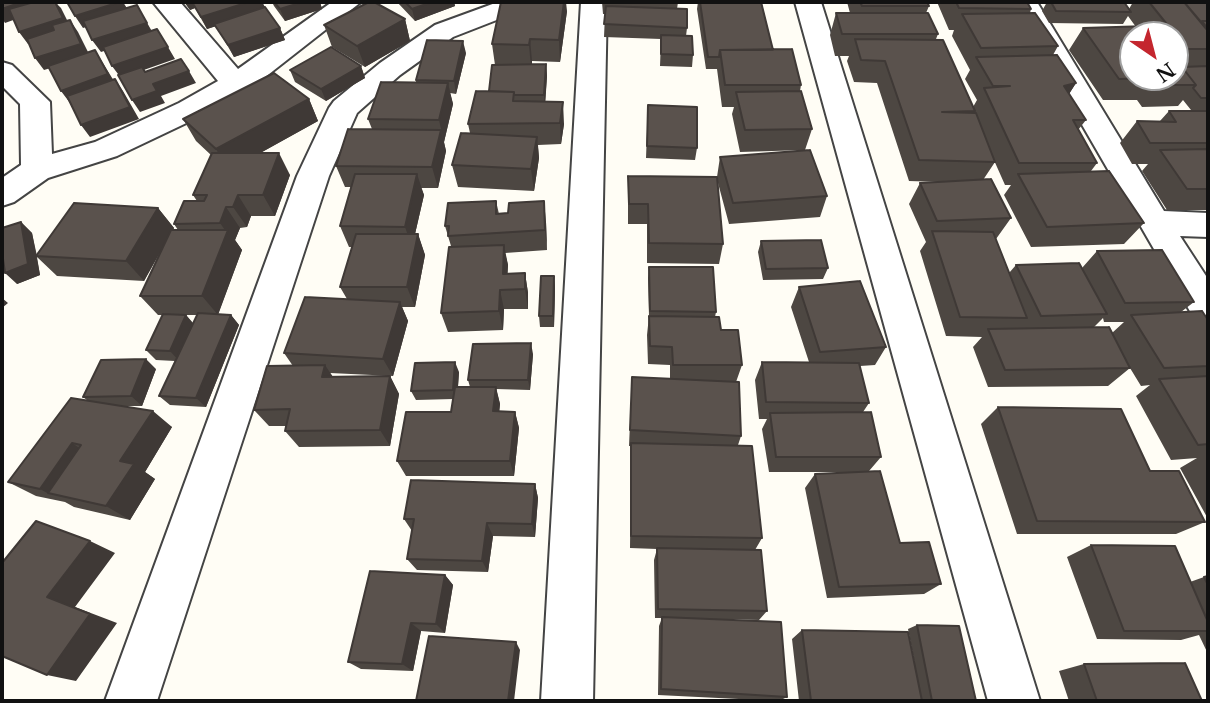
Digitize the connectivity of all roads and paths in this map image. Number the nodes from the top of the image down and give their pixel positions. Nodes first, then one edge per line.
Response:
1 (166, 2) edge
2 (348, 2) edge
3 (521, 2) edge
4 (594, 2) edge
5 (808, 2) edge
6 (1024, 2) edge
7 (2, 71) edge
8 (235, 83) junction
9 (37, 170) junction
10 (2, 194) edge
11 (1154, 223) junction
12 (1208, 225) edge
13 (1208, 309) edge
14 (131, 701) edge
15 (567, 701) edge
16 (1014, 701) edge

1 - 8 street
2 - 8 street
3 - 14 street
4 - 15 street
5 - 16 street
6 - 11 street
7 - 9 street
8 - 9 street
9 - 10 street
11 - 12 street
11 - 13 street

